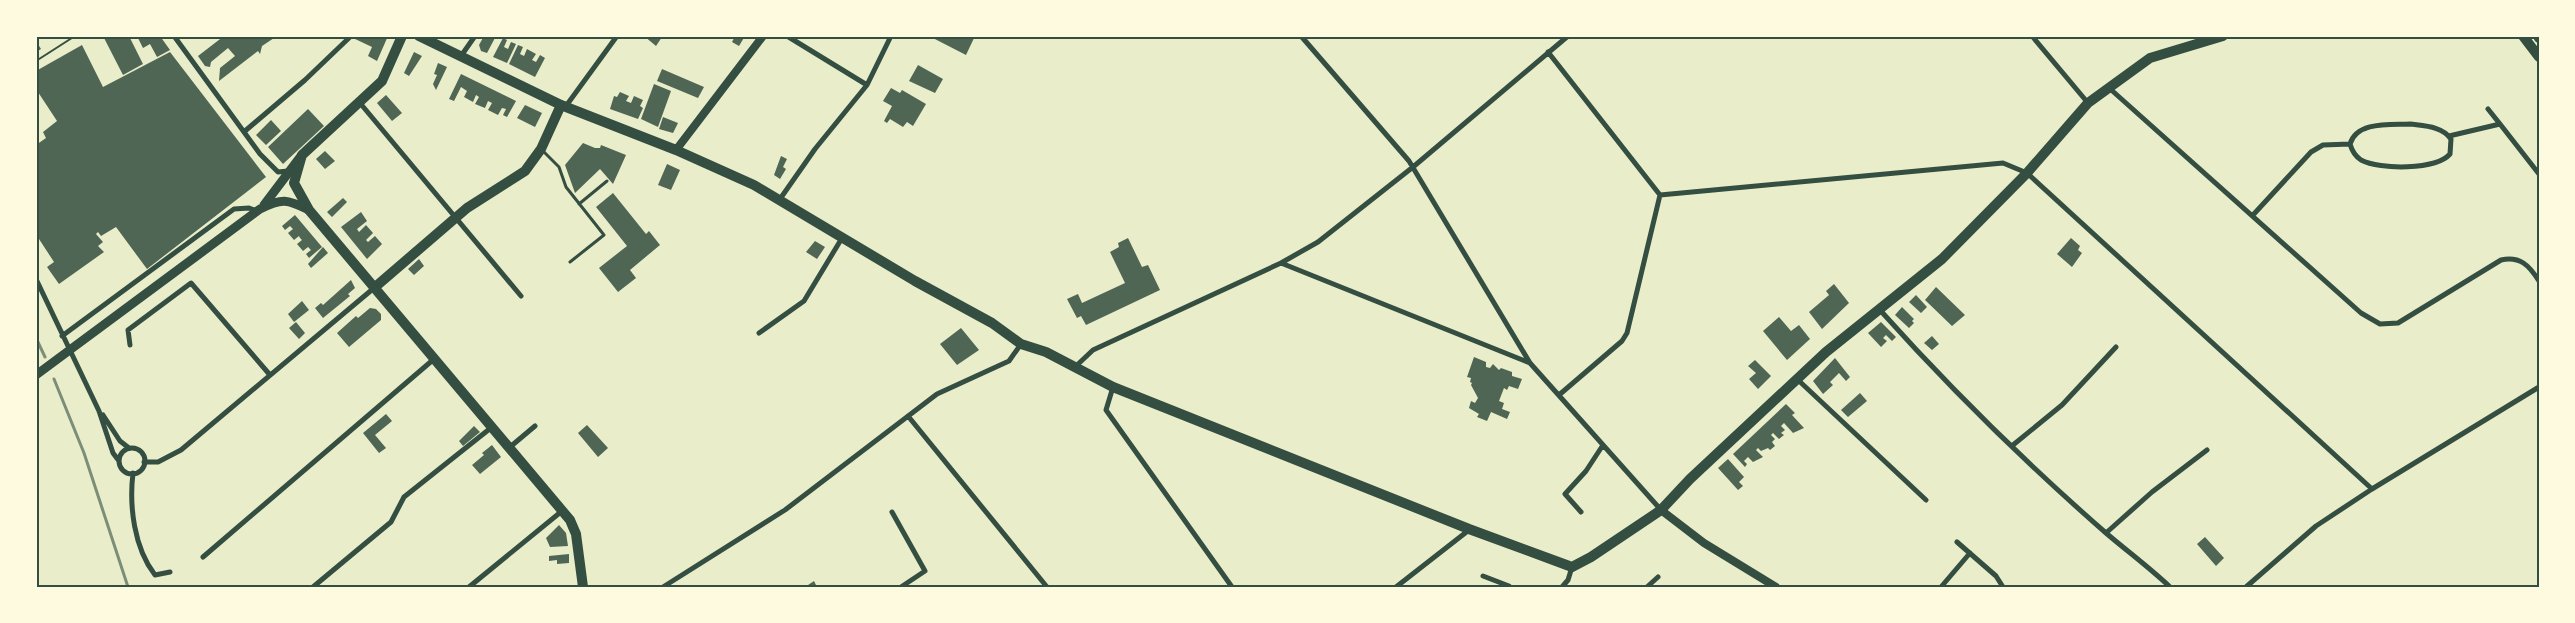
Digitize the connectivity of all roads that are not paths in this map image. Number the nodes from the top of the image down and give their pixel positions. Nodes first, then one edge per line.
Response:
1 (174, 36) edge
2 (351, 36) edge
3 (402, 36) edge
4 (419, 36) edge
5 (475, 36) edge
6 (617, 36) edge
7 (763, 36) edge
8 (787, 36) edge
9 (891, 36) edge
10 (1301, 36) edge
11 (1568, 36) edge
12 (2032, 36) edge
13 (2223, 36) edge
14 (2523, 36) edge
15 (1548, 52) junction
16 (461, 56) junction
17 (2539, 57) edge
18 (867, 85) junction
19 (2108, 87) junction
20 (360, 103) junction
21 (2088, 103) junction
22 (564, 106) junction
23 (2488, 109) dead end
24 (2500, 124) junction
25 (245, 132) junction
26 (2449, 136) junction
27 (2350, 144) junction
28 (541, 149) junction
29 (676, 150) junction
30 (302, 155) junction
31 (1413, 167) junction
32 (288, 171) junction
33 (2027, 173) junction
34 (2539, 174) edge
35 (607, 181) dead end
36 (1660, 195) junction
37 (780, 199) junction
38 (579, 204) junction
39 (309, 210) junction
40 (255, 212) junction
41 (2253, 215) junction
42 (456, 217) junction
43 (842, 238) junction
44 (570, 262) dead end
45 (1281, 263) junction
46 (36, 279) edge
47 (2539, 281) edge
48 (374, 288) junction
49 (521, 296) dead end
50 (1879, 308) junction
51 (759, 333) dead end
52 (62, 336) junction
53 (1021, 344) junction
54 (130, 345) dead end
55 (2116, 347) dead end
56 (435, 358) junction
57 (1530, 363) junction
58 (1074, 367) junction
59 (36, 375) edge
60 (270, 375) junction
61 (1797, 379) junction
62 (1113, 387) junction
63 (2539, 387) edge
64 (1559, 395) junction
65 (99, 411) junction
66 (908, 416) junction
67 (535, 426) dead end
68 (492, 427) junction
69 (1603, 444) junction
70 (2013, 445) junction
71 (510, 447) junction
72 (129, 448) junction
73 (2206, 450) dead end
74 (119, 461) junction
75 (144, 462) junction
76 (133, 474) junction
77 (2372, 489) junction
78 (1926, 500) dead end
79 (563, 510) junction
80 (1661, 510) junction
81 (892, 512) dead end
82 (1581, 512) dead end
83 (1469, 529) junction
84 (2106, 533) junction
85 (1957, 542) dead end
86 (1970, 553) junction
87 (203, 557) dead end
88 (1572, 566) junction
89 (170, 572) dead end
90 (1483, 576) dead end
91 (1658, 577) dead end
92 (1497, 584) edge
93 (1509, 586) edge
94 (312, 587) edge
95 (470, 587) edge
96 (583, 587) edge
97 (663, 587) edge
98 (901, 587) edge
99 (1048, 587) edge
100 (1232, 587) edge
101 (1396, 587) edge
102 (1562, 587) edge
103 (1648, 587) edge
104 (1776, 587) edge
105 (1941, 587) edge
106 (2003, 587) edge
107 (2170, 587) edge
108 (2246, 587) edge

1 - 25 street
2 - 25 street
3 - 20 main road
4 - 16 main road
5 - 16 street
6 - 22 street
7 - 29 street
8 - 18 street
9 - 18 street
10 - 31 street
11 - 15 street
12 - 21 street
13 - 19 main road
14 - 17 main road
15 - 31 street
15 - 36 street
16 - 22 main road
18 - 37 street
19 - 21 main road
19 - 41 street
20 - 30 main road
20 - 42 street
21 - 33 main road
22 - 28 main road
22 - 29 main road
23 - 24 street
24 - 26 street
24 - 34 street
25 - 32 street
26 - 27 street
26 - 27 street
27 - 41 street
28 - 38 lane
28 - 42 main road
29 - 37 main road
30 - 32 main road
30 - 39 main road
31 - 45 street
31 - 57 street
32 - 40 main road
33 - 36 street
33 - 50 main road
33 - 77 street
35 - 38 lane
36 - 64 street
37 - 43 main road
38 - 44 lane
39 - 40 main road
39 - 48 main road
40 - 52 street
40 - 59 main road
41 - 47 street
42 - 48 main road
42 - 49 street
43 - 51 street
43 - 53 main road
45 - 57 street
45 - 58 street
46 - 52 street
48 - 56 main road
48 - 60 street
50 - 61 main road
50 - 70 street
52 - 65 street
53 - 58 main road
53 - 66 street
54 - 60 street
55 - 70 street
56 - 68 main road
56 - 87 street
57 - 64 street
58 - 62 main road
60 - 75 street
61 - 78 street
61 - 80 main road
62 - 83 main road
62 - 100 street
63 - 77 street
64 - 69 street
65 - 72 street
65 - 74 street
66 - 97 street
66 - 99 street
67 - 71 street
68 - 71 main road
68 - 94 street
69 - 80 street
69 - 82 street
70 - 84 street
71 - 79 main road
72 - 74 street
72 - 75 street
73 - 84 street
74 - 76 street
75 - 76 street
76 - 89 street
77 - 108 street
79 - 95 street
79 - 96 main road
80 - 88 main road
80 - 104 street
81 - 98 street
83 - 88 main road
83 - 101 street
84 - 107 street
85 - 86 street
86 - 105 street
86 - 106 street
88 - 102 street
90 - 92 street
91 - 103 street
92 - 93 street

